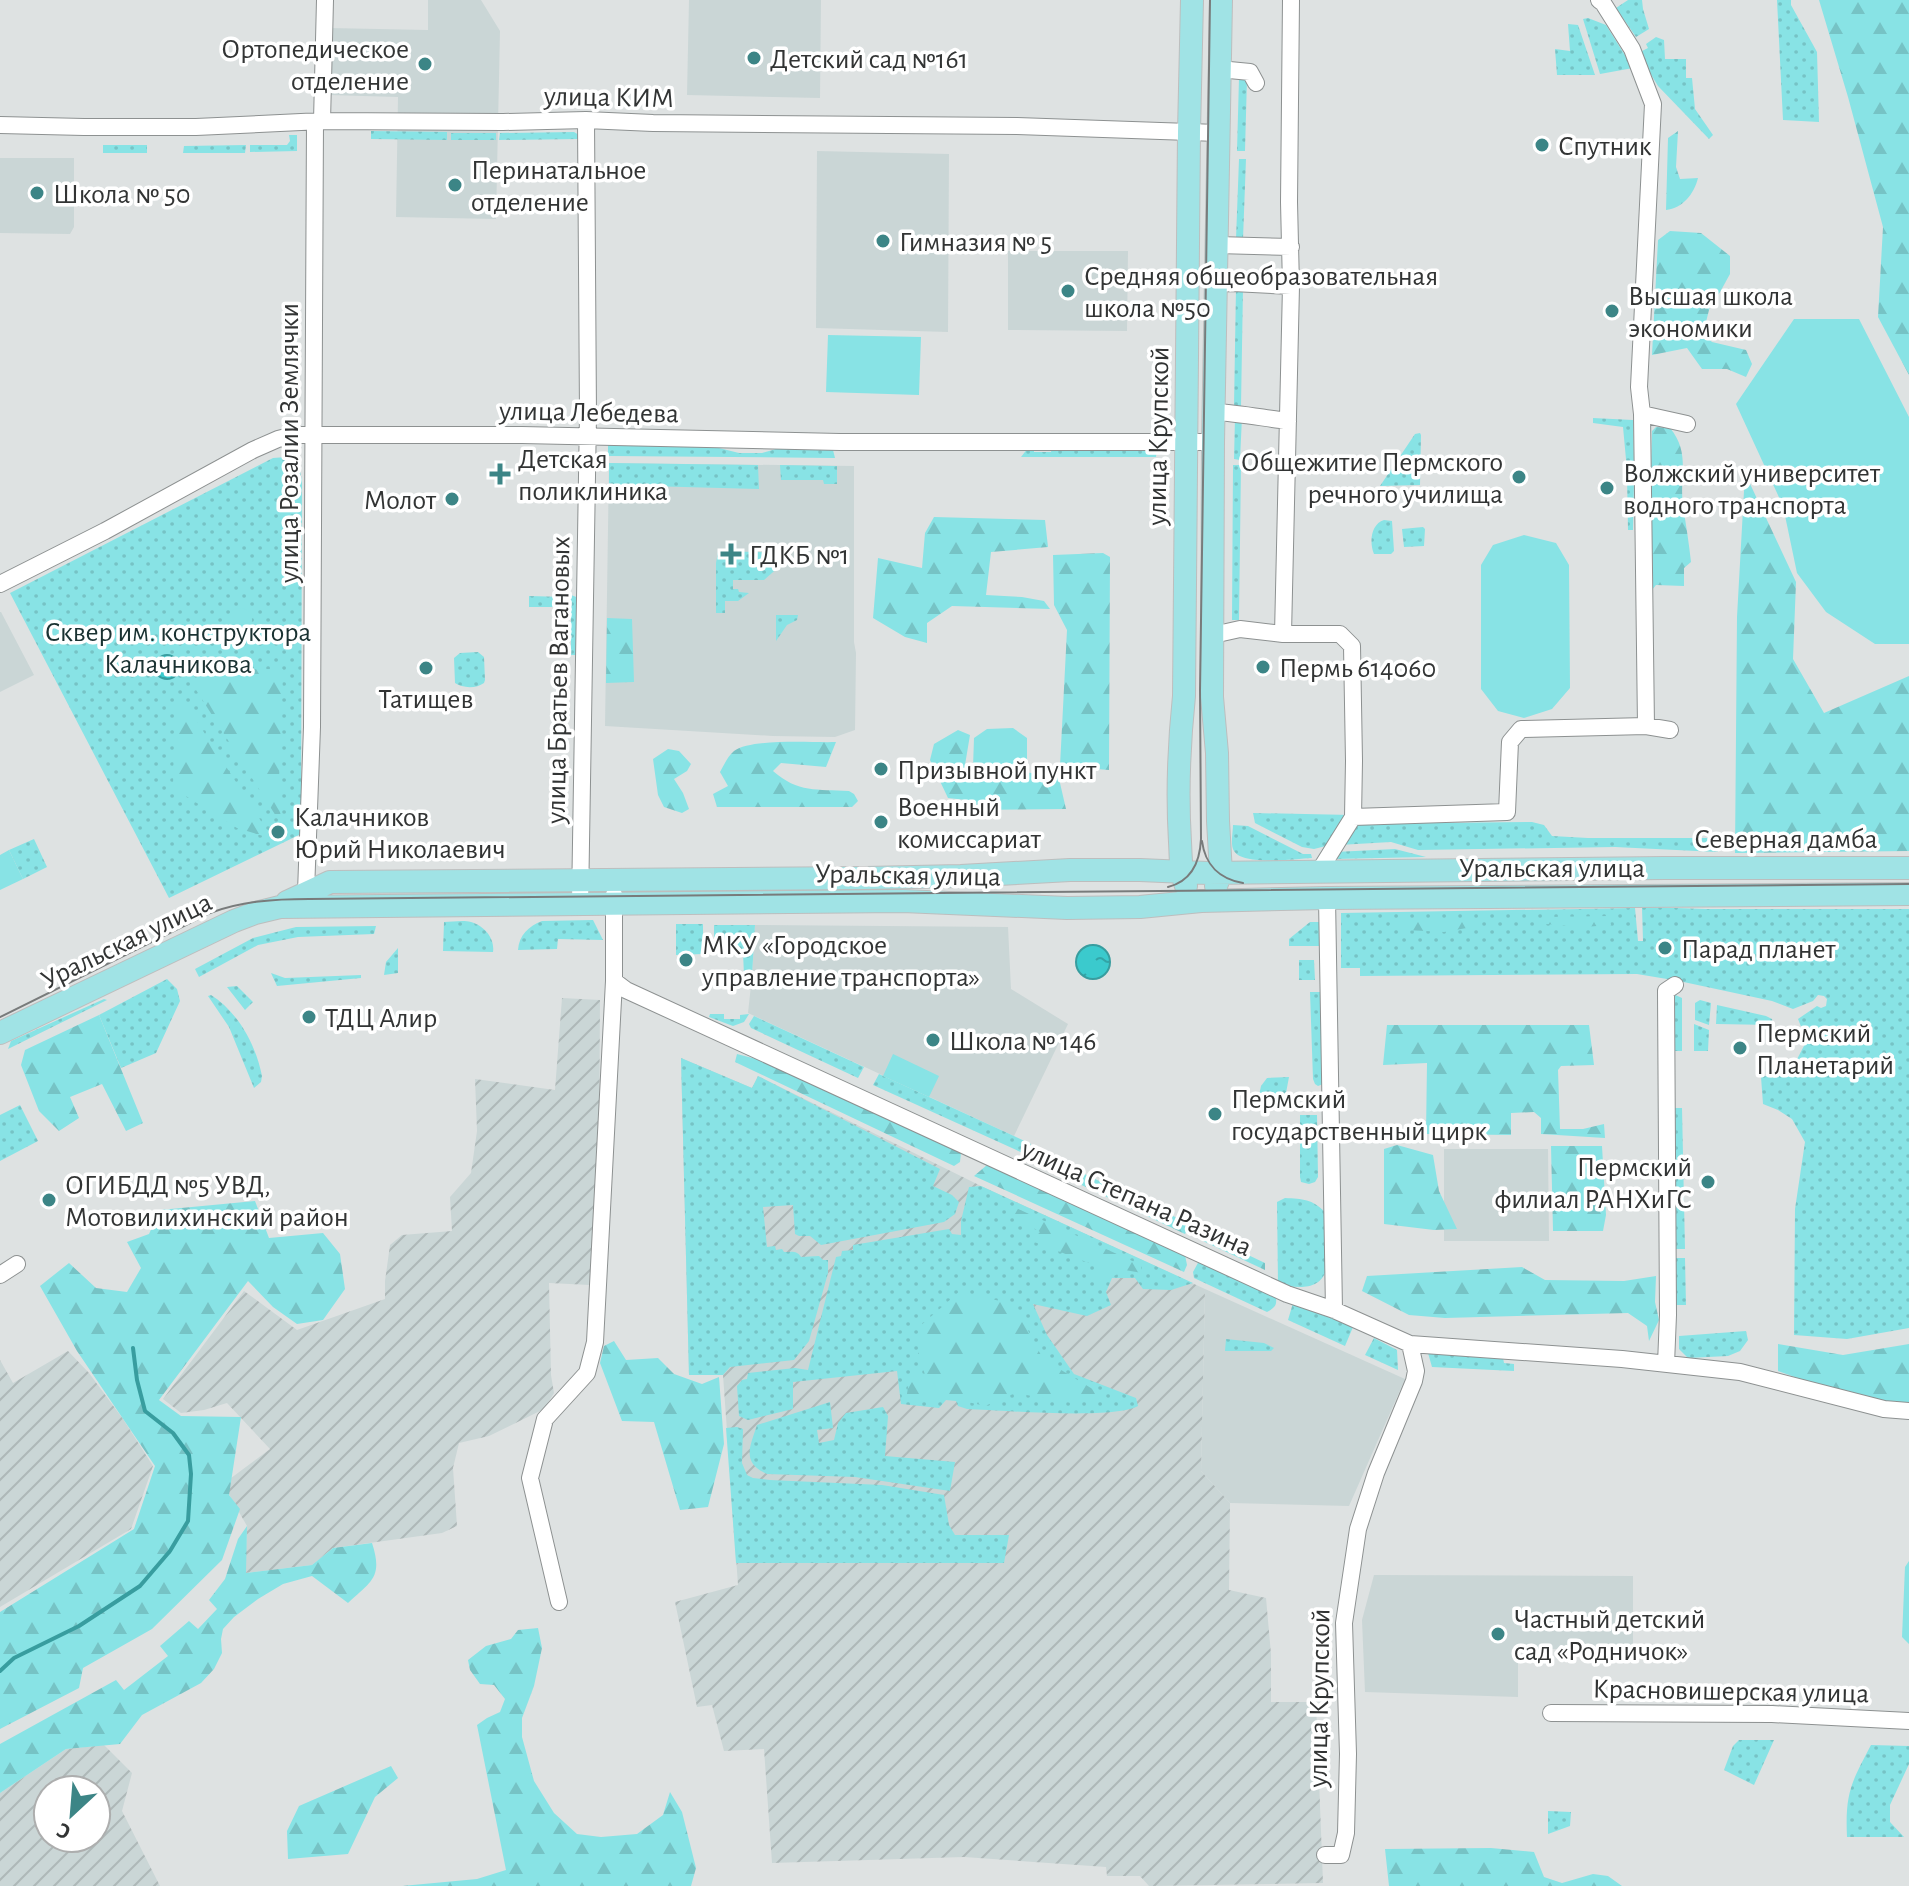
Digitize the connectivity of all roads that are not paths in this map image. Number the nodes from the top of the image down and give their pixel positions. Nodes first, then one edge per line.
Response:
1 (325, 0) edge
2 (1192, 0) edge
3 (1221, 0) edge
4 (1291, 0) edge
5 (1599, 0) edge
6 (1219, 69) junction
7 (1256, 83) dead end
8 (586, 120) junction
9 (318, 121) junction
10 (0, 125) edge
11 (1189, 132) junction
12 (1218, 133) junction
13 (1217, 245) junction
14 (1291, 247) junction
15 (1216, 284) junction
16 (1291, 286) junction
17 (1214, 412) junction
18 (1642, 414) junction
19 (1288, 421) junction
20 (1687, 424) dead end
21 (313, 434) junction
22 (587, 436) junction
23 (1187, 441) junction
24 (1213, 442) junction
25 (0, 584) edge
26 (1283, 634) junction
27 (1213, 635) junction
28 (1646, 726) junction
29 (1670, 730) dead end
30 (1353, 817) junction
31 (1664, 868) joint
32 (1909, 868) edge
33 (1182, 873) junction
34 (1221, 873) junction
35 (1318, 873) junction
36 (579, 880) junction
37 (614, 880) junction
38 (1909, 894) edge
39 (1664, 896) joint
40 (1327, 898) junction
41 (310, 899) junction
42 (1201, 901) junction
43 (580, 904) junction
44 (614, 904) junction
45 (614, 981) junction
46 (1675, 985) dead end
47 (0, 1033) edge
48 (17, 1264) dead end
49 (0, 1275) edge
50 (1334, 1310) junction
51 (1410, 1344) junction
52 (1666, 1364) junction
53 (1909, 1411) edge
54 (559, 1602) dead end
55 (1551, 1713) dead end
56 (1909, 1721) edge
57 (1325, 1855) dead end

1 - 9 street, улица Розалии Землячки
2 - 11 main road, улица Крупской
3 - 6 main road, улица Крупской
4 - 14 street
5 - 18 street
6 - 7 street
6 - 12 main road, улица Крупской
8 - 9 street, улица КИМ
8 - 11 street, улица КИМ
8 - 22 street, улица Братьев Вагановых
9 - 10 street, улица КИМ
9 - 21 street, улица Розалии Землячки
11 - 12 street, улица КИМ
11 - 23 main road, улица Крупской
12 - 13 main road, улица Крупской
13 - 14 street
13 - 15 main road, улица Крупской
14 - 16 street
15 - 16 street
15 - 17 main road, улица Крупской
16 - 19 street
17 - 19 street
17 - 24 main road, улица Крупской
18 - 20 street
18 - 28 street
19 - 26 street
21 - 22 street, улица Лебедева
21 - 25 street, улица Лебедева
21 - 41 street, улица Розалии Землячки
22 - 23 street, улица Лебедева
22 - 36 street, улица Братьев Вагановых
23 - 24 street, улица Лебедева
23 - 33 main road, улица Крупской
24 - 27 main road, улица Крупской
26 - 27 street
26 - 30 street
27 - 34 main road, улица Крупской
28 - 29 street
28 - 30 street
30 - 35 street
31 - 32 main road, Северная дамба
31 - 35 main road, Уральская улица
33 - 34 main road, Уральская улица
33 - 37 main road, Уральская улица
33 - 42 main road
34 - 35 main road, Уральская улица
34 - 42 main road
36 - 37 main road, Уральская улица
36 - 41 main road, Уральская улица
36 - 43 street, улица Братьев Вагановых
37 - 44 street
38 - 39 main road, Северная дамба
39 - 40 main road, Уральская улица
40 - 42 main road, Уральская улица
40 - 50 street
41 - 43 main road, Уральская улица
41 - 47 main road, Уральская улица
42 - 44 main road, Уральская улица
43 - 44 main road, Уральская улица
44 - 45 street
45 - 50 street, улица Степана Разина
45 - 54 street
46 - 52 street
48 - 49 street
50 - 51 street, улица Степана Разина
51 - 52 street, улица Степана Разина
51 - 57 street, улица Крупской
52 - 53 street, улица Степана Разина
55 - 56 street, Красновишерская улица

